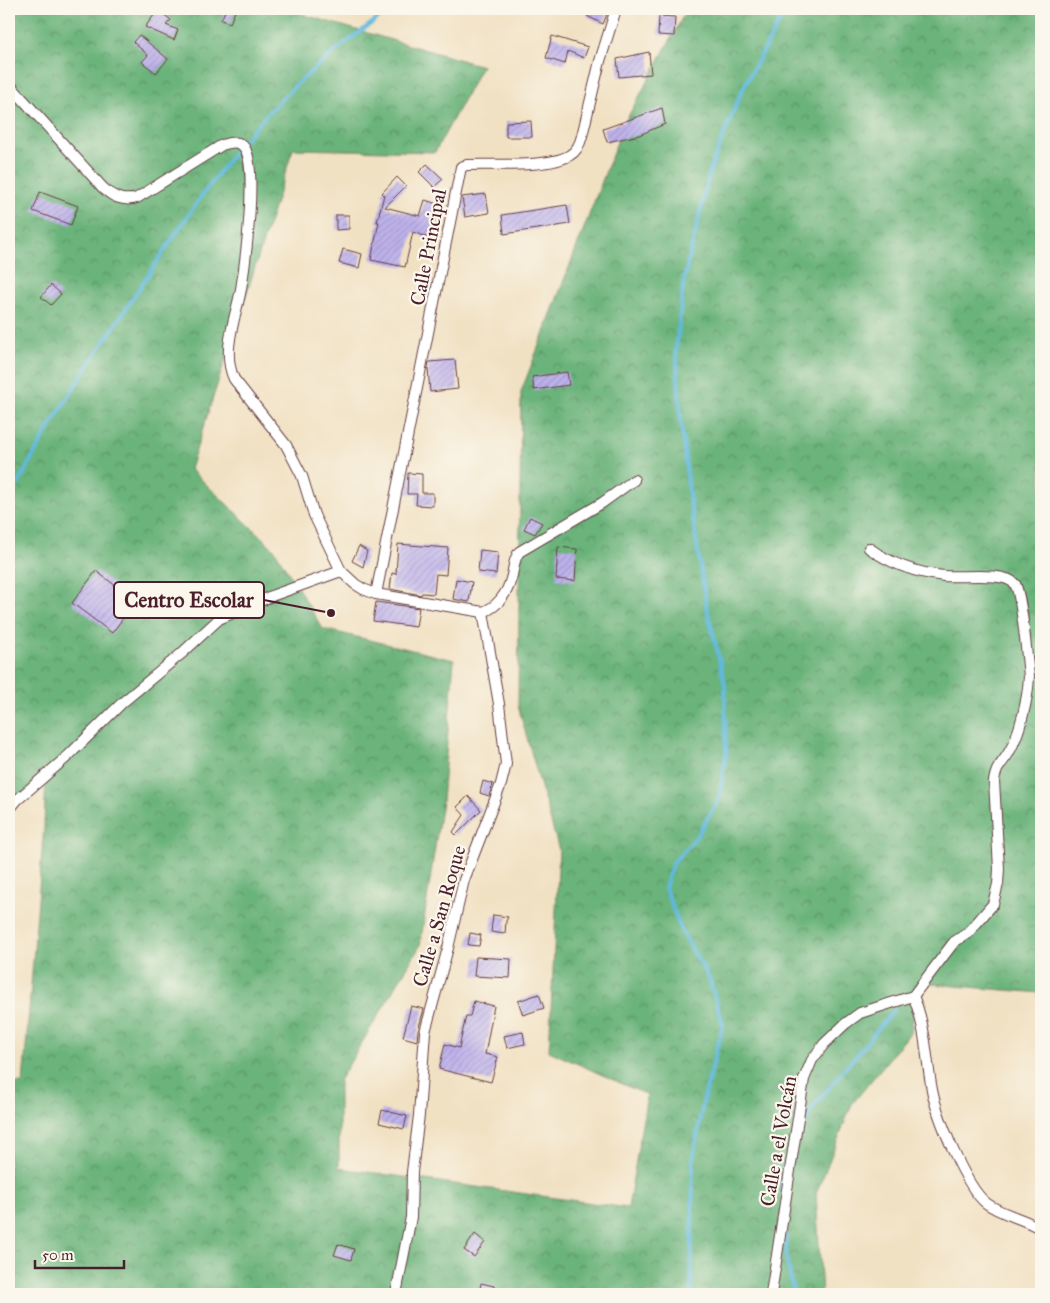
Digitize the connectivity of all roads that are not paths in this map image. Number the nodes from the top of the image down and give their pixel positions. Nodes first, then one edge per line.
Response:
1 (616, 9) edge
2 (9, 84) edge
3 (634, 480) dead end
4 (869, 548) dead end
5 (341, 570) junction
6 (376, 594) junction
7 (483, 612) junction
8 (9, 810) edge
9 (913, 996) junction
10 (1041, 1229) edge
11 (396, 1294) edge
12 (771, 1294) edge

1 - 6 street, Calle Principal
2 - 5 street
3 - 7 street
4 - 9 street
5 - 6 street
5 - 8 street
6 - 7 street
7 - 11 street, Calle a San Roque
9 - 10 street
9 - 12 street, Calle a el Volcán

